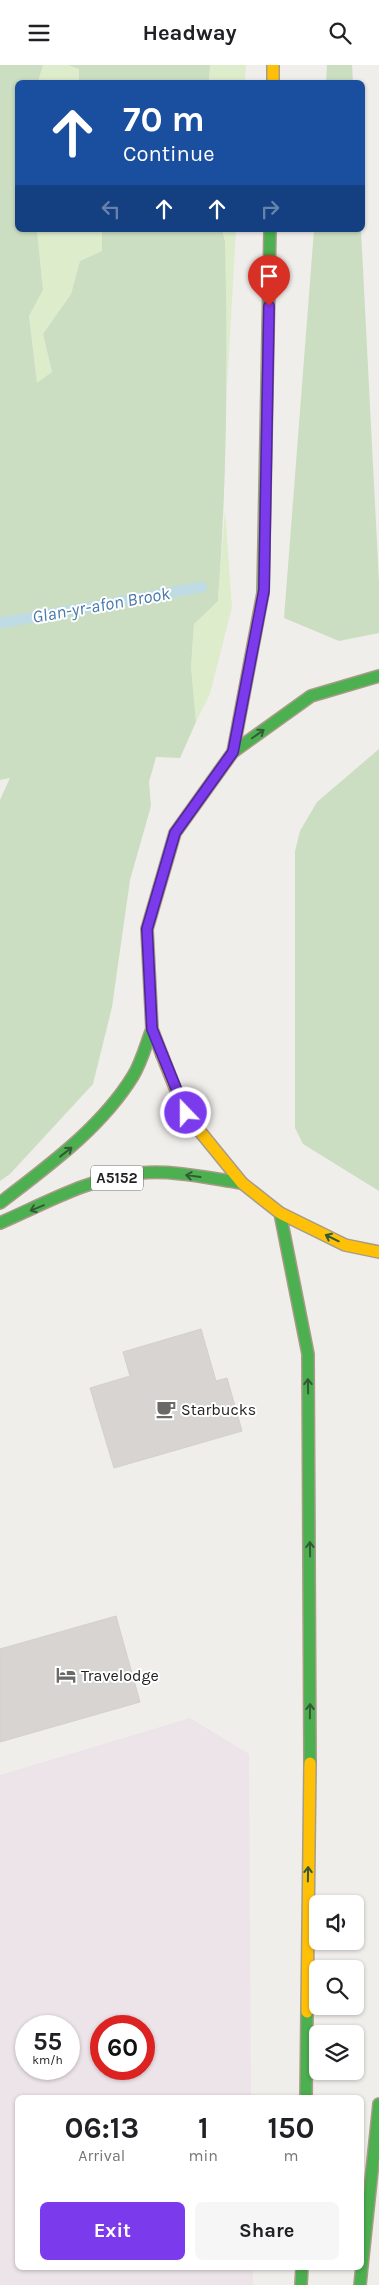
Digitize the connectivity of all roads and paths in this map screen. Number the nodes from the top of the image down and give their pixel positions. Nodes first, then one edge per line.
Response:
1 (273, 65) edge
2 (273, 80) edge
3 (270, 232) edge
4 (379, 676) edge
5 (233, 752) junction
6 (152, 1029) junction
7 (242, 1183) junction
8 (0, 1203) edge
9 (280, 1213) junction
10 (0, 1223) edge
11 (379, 1252) edge
12 (306, 2095) edge
13 (379, 2104) edge
14 (364, 2247) edge
15 (302, 2270) edge
16 (362, 2270) edge
17 (301, 2285) edge
18 (360, 2285) edge

1 - 2 main road
3 - 5 main road
5 -> 4 main road
5 - 6 main road
6 - 7 main road
8 -> 6 main road
7 - 9 main road
7 -> 10 main road, A5152
11 -> 9 main road
12 -> 9 main road
13 - 14 main road
15 - 17 main road
16 - 18 main road

